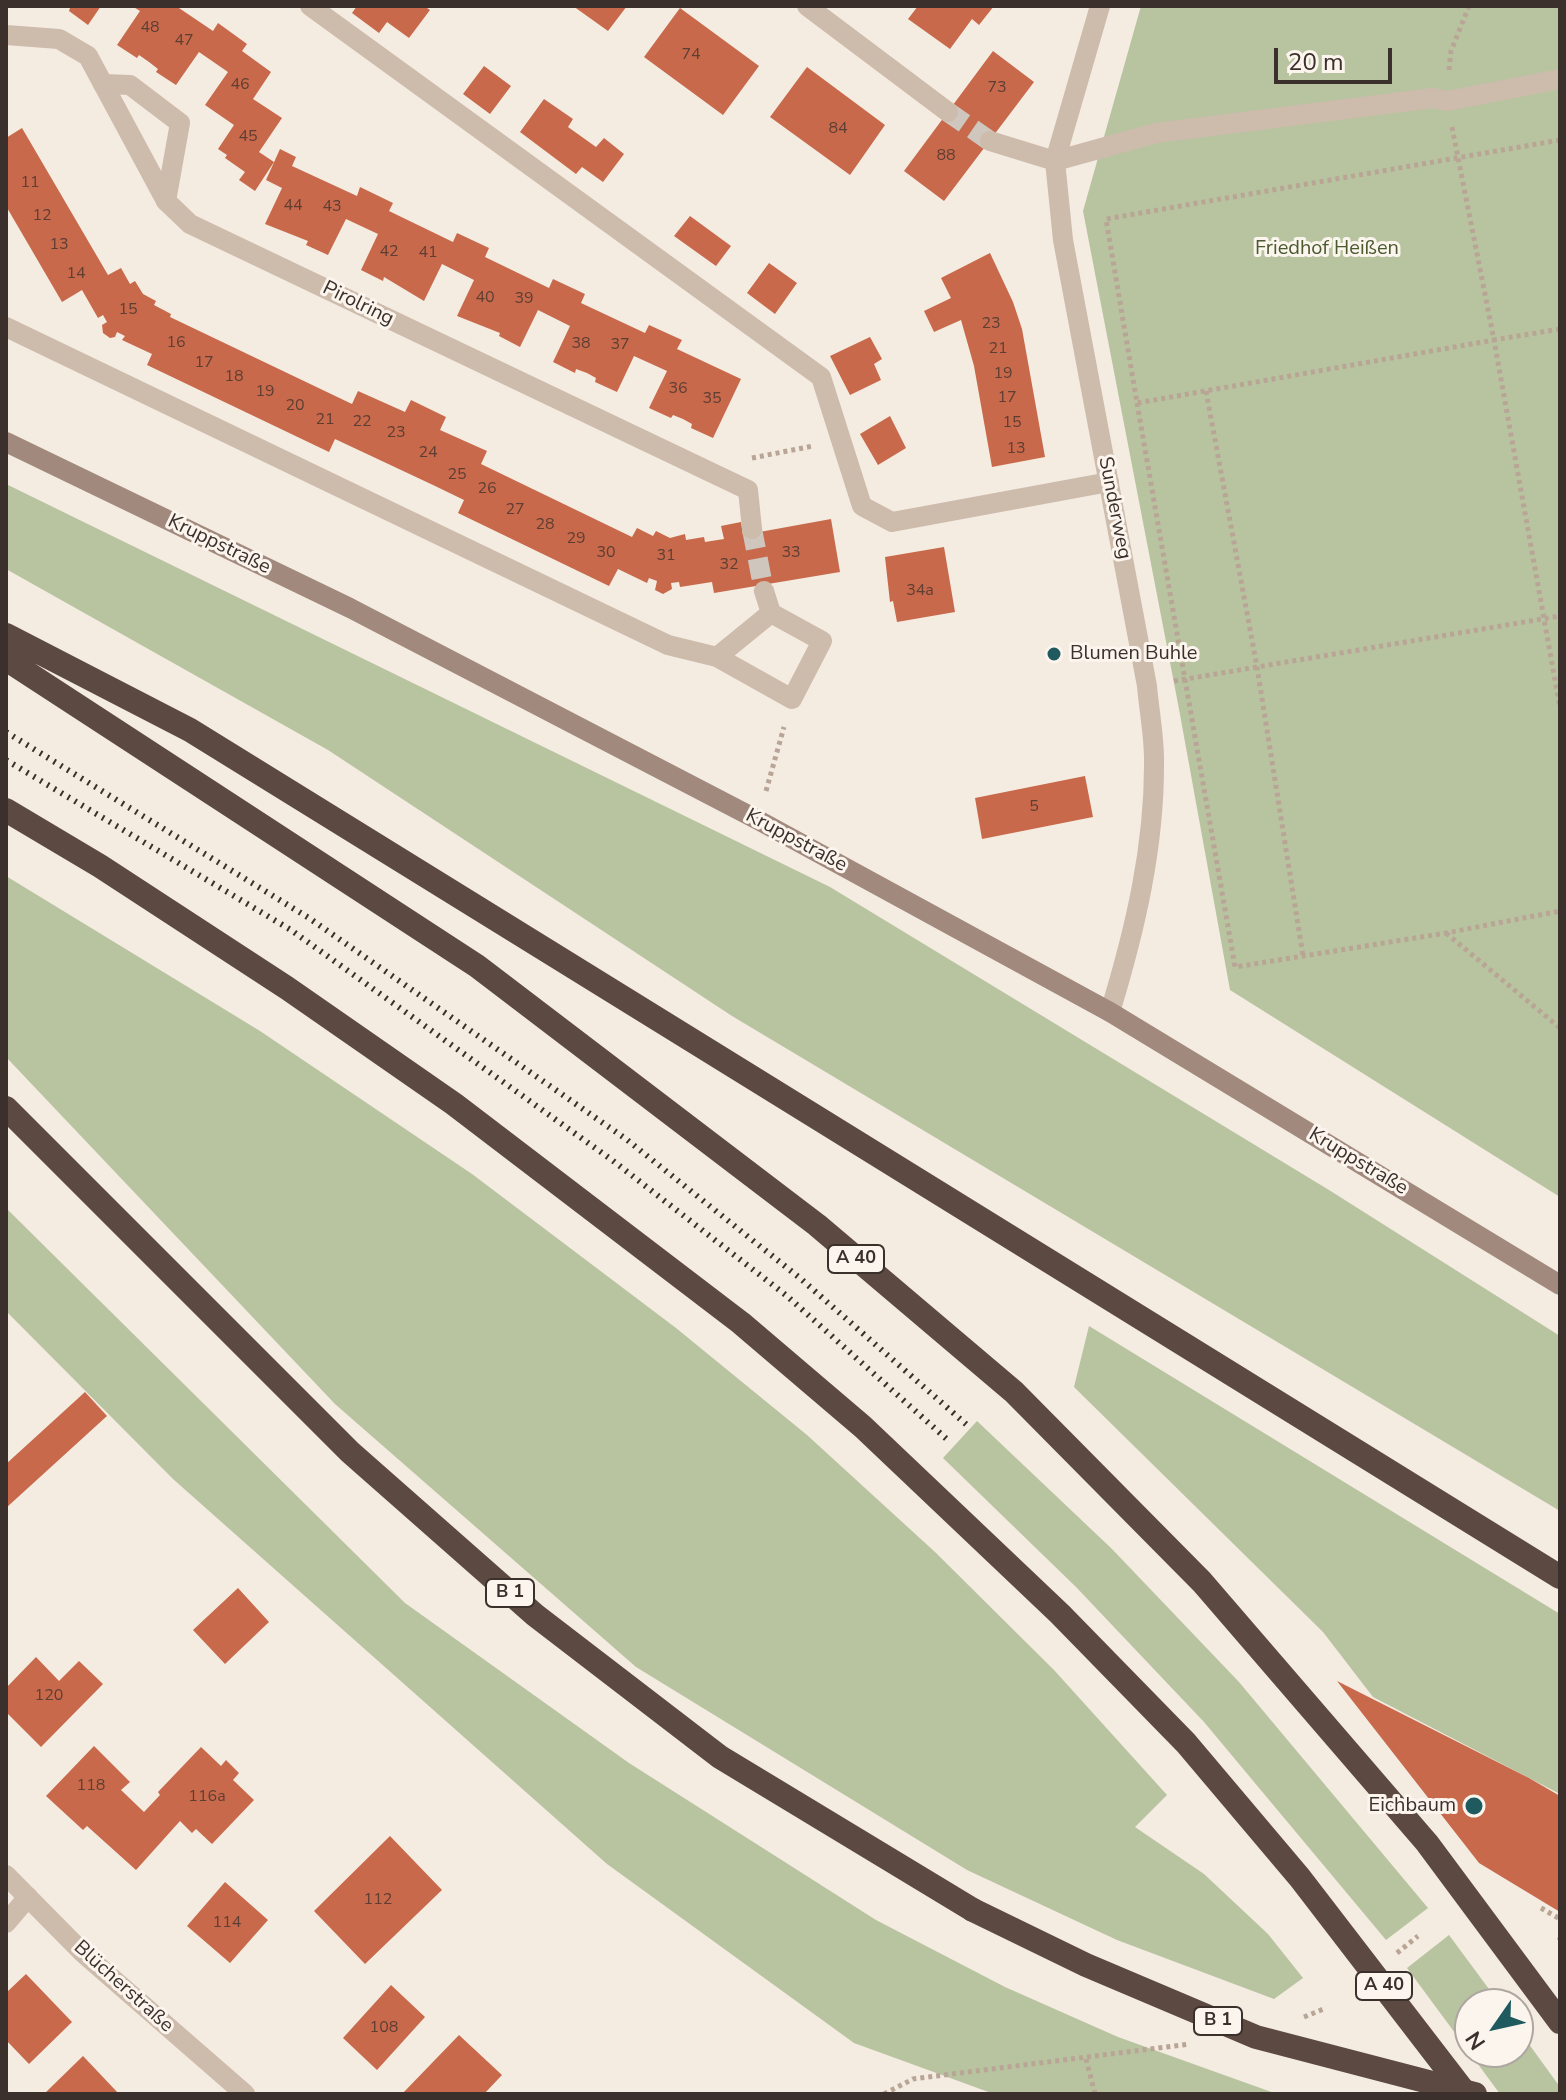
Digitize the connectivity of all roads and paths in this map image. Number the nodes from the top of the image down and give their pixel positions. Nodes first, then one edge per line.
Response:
1 (310, 6) edge
2 (807, 6) edge
3 (1100, 6) edge
4 (1469, 6) edge
5 (6, 35) edge
6 (1560, 79) edge
7 (103, 84) junction
8 (1447, 101) junction
9 (948, 112) tunnel mouth
10 (1560, 140) edge
11 (990, 141) tunnel mouth
12 (1458, 158) junction
13 (1055, 161) junction
14 (166, 201) junction
15 (6, 327) edge
16 (1560, 329) edge
17 (1494, 340) junction
18 (1206, 391) junction
19 (1137, 403) junction
20 (841, 441) junction
21 (6, 442) edge
22 (724, 479) junction
23 (1109, 482) junction
24 (752, 529) tunnel mouth
25 (764, 591) tunnel mouth
26 (771, 613) junction
27 (1560, 616) edge
28 (1544, 619) junction
29 (6, 635) edge
30 (717, 657) junction
31 (6, 659) edge
32 (1257, 667) junction
33 (1185, 679) junction
34 (1147, 686) junction
35 (792, 699) junction
36 (1560, 708) edge
37 (6, 810) edge
38 (758, 820) junction
39 (1560, 911) edge
40 (1446, 933) junction
41 (1303, 956) junction
42 (1110, 1012) junction
43 (1560, 1028) edge
44 (6, 1108) edge
45 (1560, 1285) edge
46 (1560, 1577) edge
47 (6, 1875) edge
48 (28, 1897) junction
49 (1541, 1908) dead end
50 (1560, 1919) edge
51 (6, 1923) edge
52 (1418, 1936) dead end
53 (1396, 1954) dead end
54 (1326, 2008) dead end
55 (1299, 2019) dead end
56 (1560, 2022) edge
57 (1202, 2043) dead end
58 (1086, 2059) junction
59 (245, 2094) edge
60 (884, 2094) edge
61 (1095, 2094) edge
62 (1466, 2094) edge
63 (1475, 2094) edge

1 - 20 street
2 - 9 street
3 - 13 street, Sunderweg
4 - 8 path
5 - 7 street, Pirolring
6 - 8 street
7 - 14 street, Pirolring
7 - 14 street
8 - 12 path
8 - 13 street
10 - 12 path
11 - 13 street
12 - 17 path
12 - 19 path
13 - 23 street, Sunderweg
14 - 22 street, Pirolring
15 - 30 street
16 - 17 path
17 - 18 path
17 - 28 path
18 - 19 path
18 - 32 path
19 - 33 path
20 - 22 path
20 - 23 street
21 - 38 street, Kruppstraße
22 - 24 street, Pirolring
23 - 34 street, Sunderweg
25 - 26 street
26 - 30 street
26 - 35 street
27 - 28 path
28 - 32 path
28 - 36 path
29 - 46 highway
30 - 35 street
31 - 56 highway, A 40
32 - 33 path
32 - 41 path
33 - 34 path
33 - 41 path
34 - 42 street, Sunderweg
35 - 38 path
37 - 62 highway, A 40
38 - 42 street, Kruppstraße
39 - 40 path
40 - 41 path
40 - 43 path
42 - 45 street, Kruppstraße
44 - 63 highway, B 1, bridge
47 - 48 street, Blücherstraße
48 - 51 street
48 - 59 street, Blücherstraße
49 - 50 path
52 - 53 path
54 - 55 path
57 - 58 path
58 - 60 path
58 - 61 path

